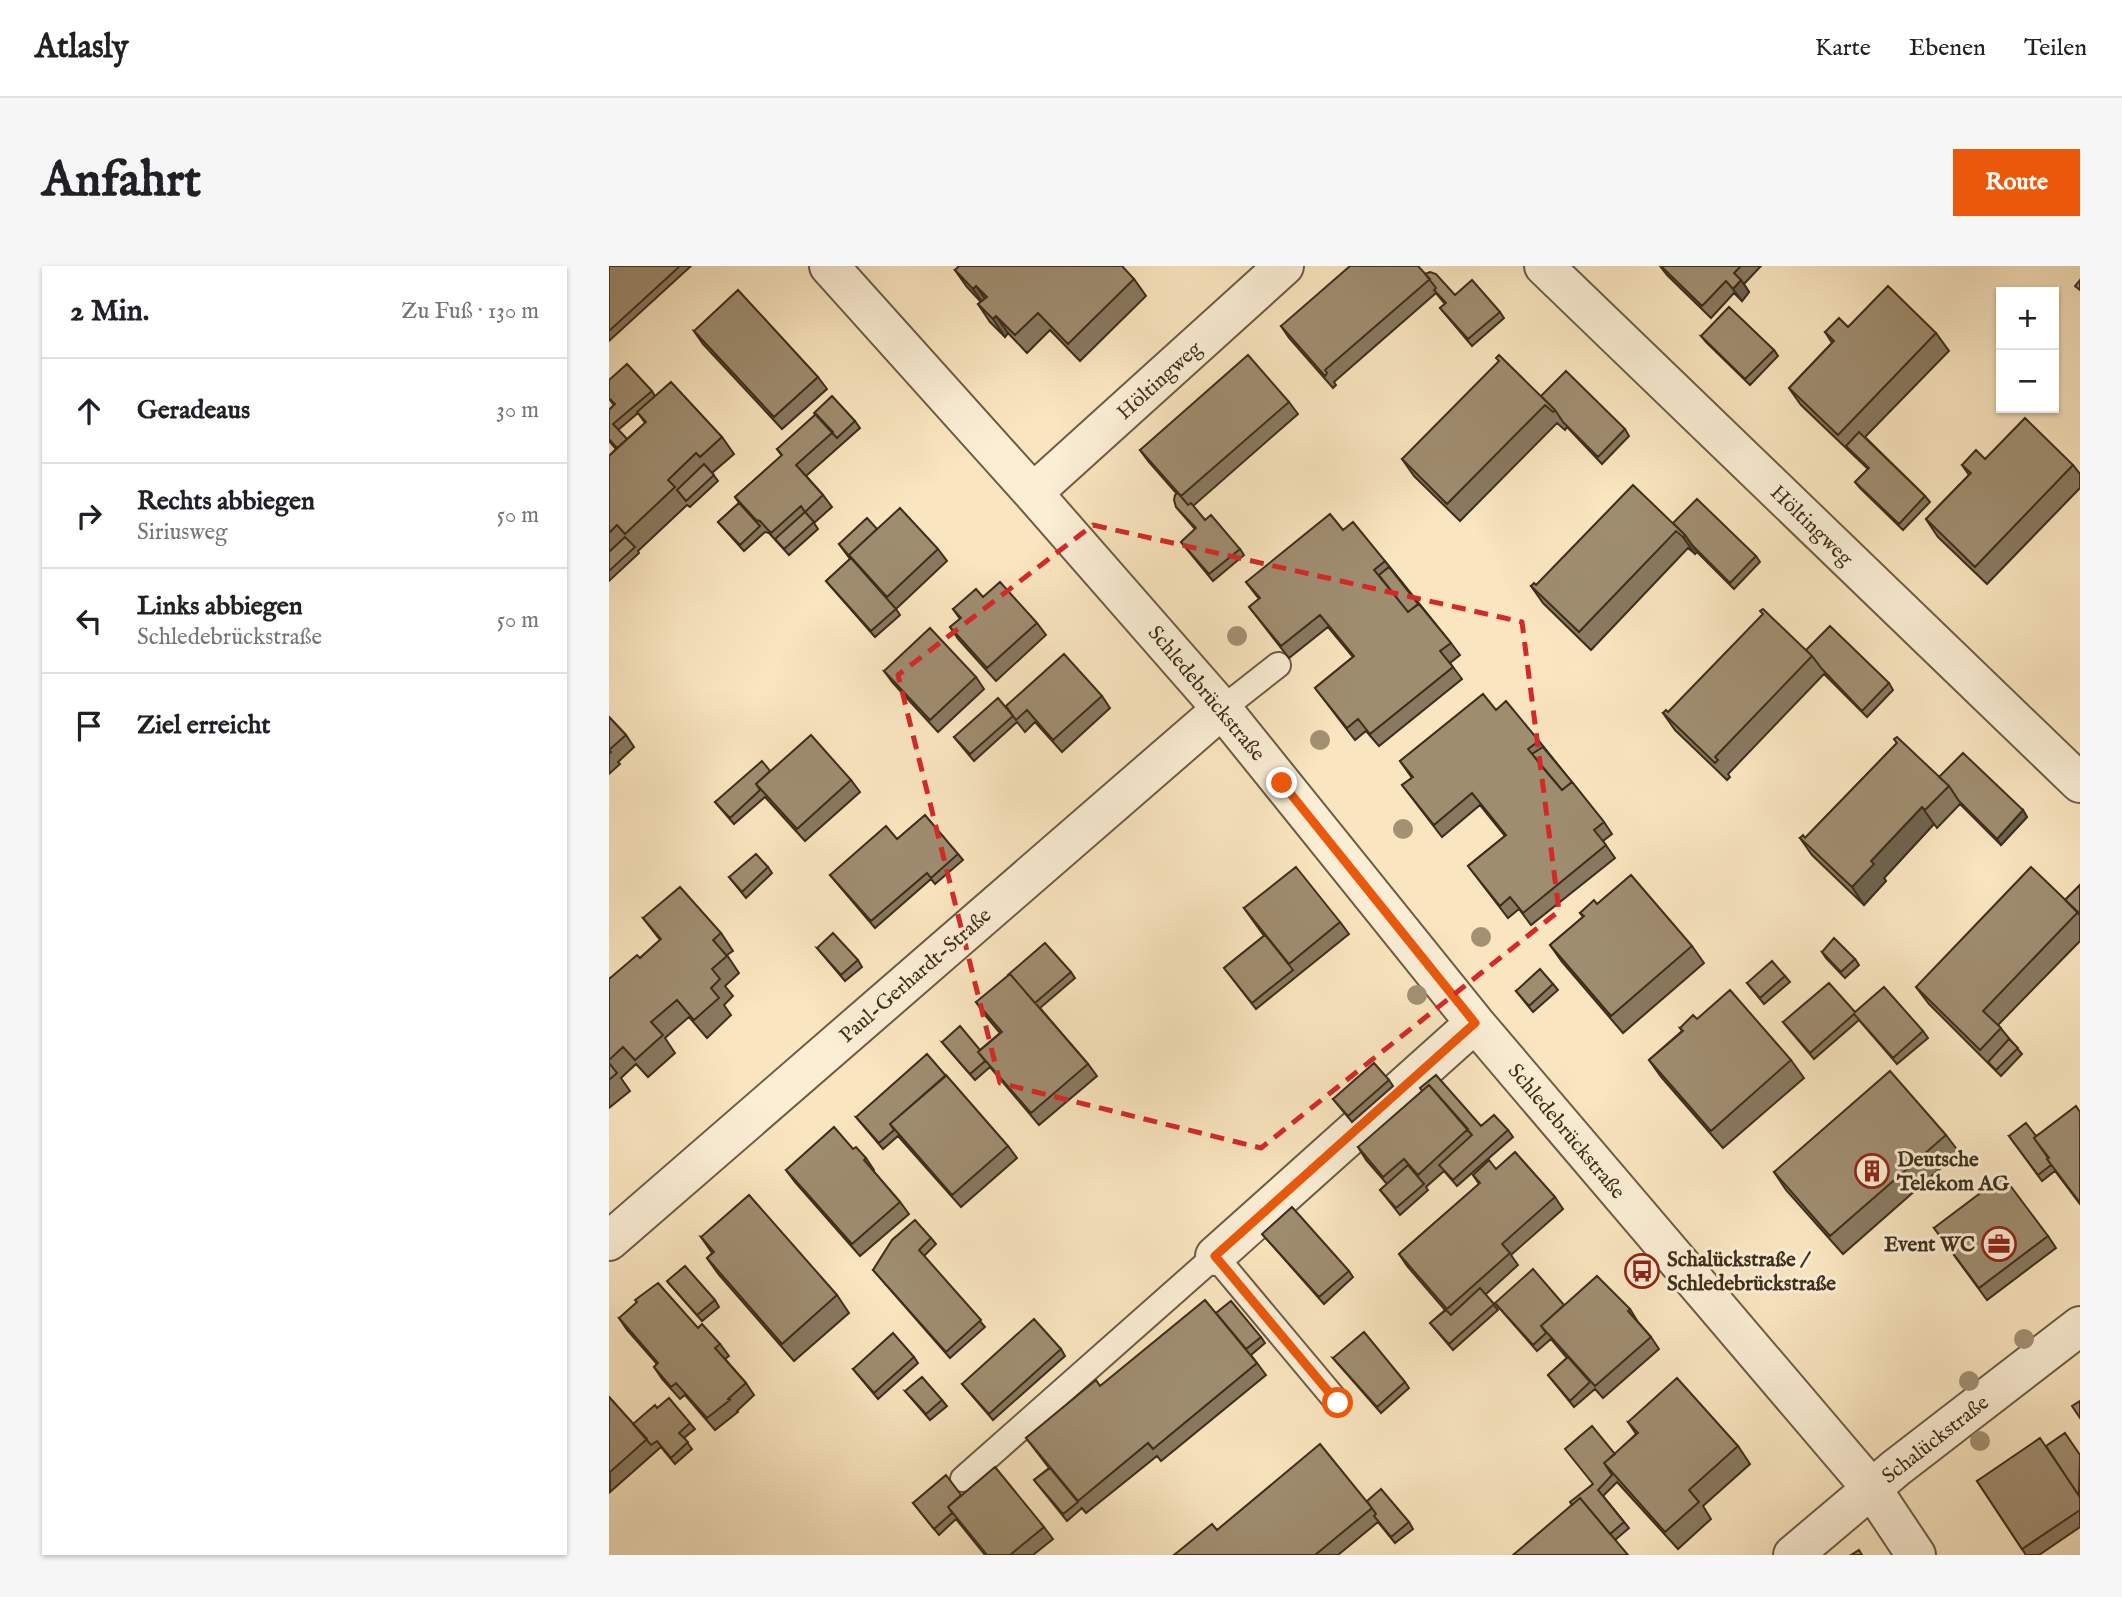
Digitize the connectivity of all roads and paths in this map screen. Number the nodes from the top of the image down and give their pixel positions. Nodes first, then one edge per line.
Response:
1 (829, 266) edge
2 (1284, 266) edge
3 (1544, 266) edge
4 (1033, 493) junction
5 (1278, 665) edge
6 (1222, 709) junction
7 (2080, 783) edge
8 (1475, 1023) junction
9 (616, 1222) edge
10 (1215, 1256) junction
11 (2080, 1326) edge
12 (1338, 1403) dead end
13 (963, 1479) dead end
14 (1872, 1489) junction
15 (1793, 1555) edge
16 (1916, 1555) edge

1 - 4 street, Schledebrückstraße
2 - 4 street, Höltingweg
3 - 7 street, Höltingweg
4 - 6 street, Schledebrückstraße
5 - 6 lane
6 - 8 street, Schledebrückstraße
6 - 9 street, Paul-Gerhardt-Straße
8 - 10 street
8 - 14 street, Schledebrückstraße
10 - 12 lane
10 - 13 lane
11 - 14 street, Schalückstraße
14 - 15 street, Schalückstraße
14 - 16 street, Schledebrückstraße

